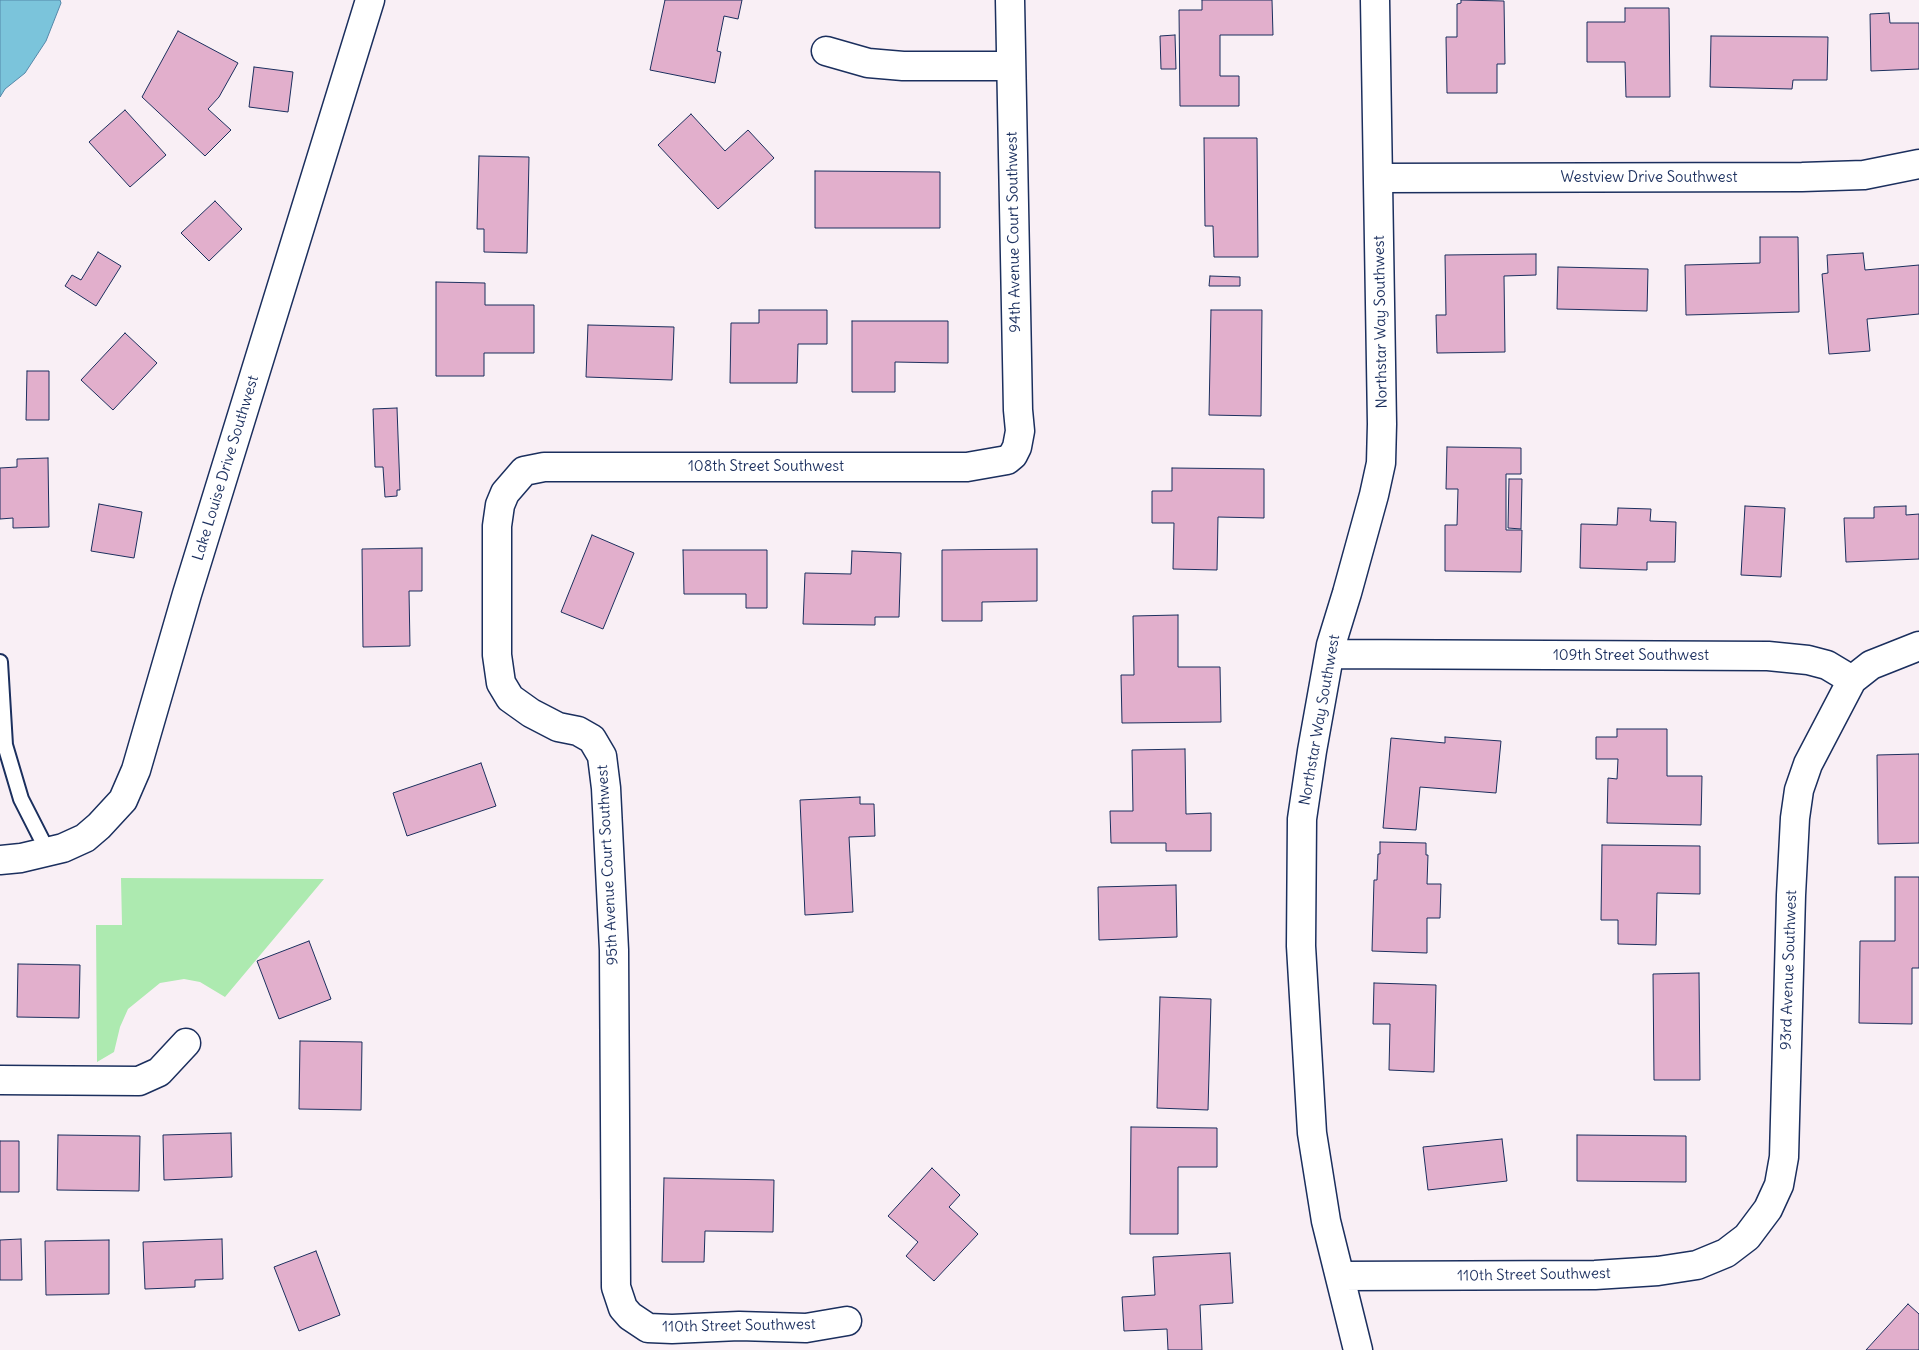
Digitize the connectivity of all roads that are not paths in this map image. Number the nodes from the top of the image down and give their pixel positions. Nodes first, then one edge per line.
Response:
1 (370, 0) edge
2 (1010, 0) edge
3 (1375, 0) edge
4 (826, 50) dead end
5 (1010, 66) junction
6 (1919, 164) edge
7 (1378, 178) junction
8 (1007, 460) joint
9 (524, 471) joint
10 (1919, 646) edge
11 (1330, 654) junction
12 (0, 662) edge
13 (1852, 680) junction
14 (48, 852) junction
15 (0, 860) edge
16 (186, 1043) dead end
17 (0, 1080) edge
18 (1726, 1253) joint
19 (1340, 1276) junction
20 (634, 1318) joint
21 (848, 1321) dead end
22 (1358, 1350) edge

1 - 14 street, Lake Louise Drive Southwest
2 - 5 street, 94th Avenue Court Southwest
3 - 7 street, Northstar Way Southwest
4 - 5 street
5 - 8 street, 94th Avenue Court Southwest
6 - 7 street, Westview Drive Southwest
7 - 11 street, Northstar Way Southwest
8 - 9 street, 108th Street Southwest
9 - 20 street, 95th Avenue Court Southwest
10 - 13 street
11 - 13 street, 109th Street Southwest
11 - 19 street, Northstar Way Southwest
12 - 14 lane
13 - 18 street, 93rd Avenue Southwest
14 - 15 street, Lake Louise Drive Southwest
16 - 17 street
18 - 19 street, 110th Street Southwest
19 - 22 street, Northstar Way Southwest
20 - 21 street, 110th Street Southwest

